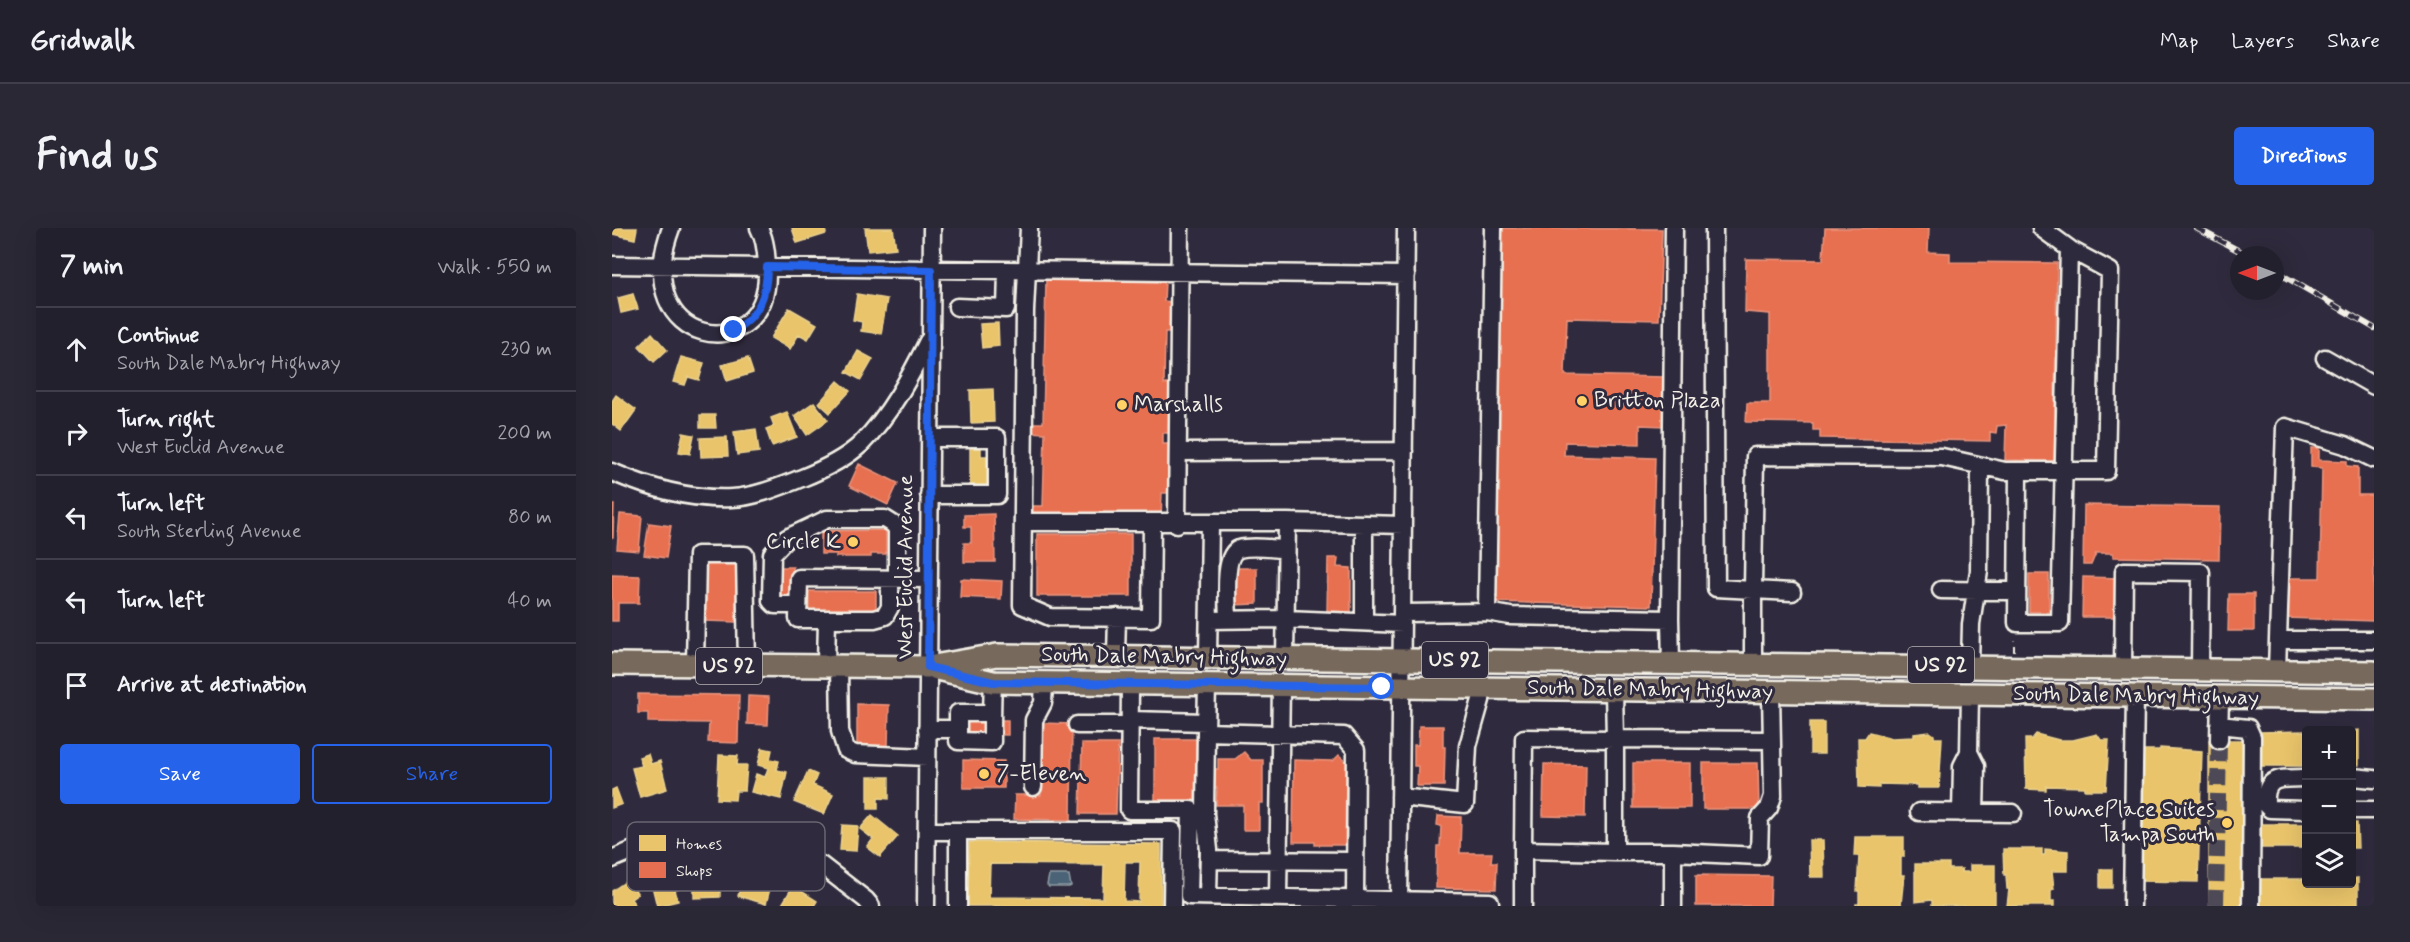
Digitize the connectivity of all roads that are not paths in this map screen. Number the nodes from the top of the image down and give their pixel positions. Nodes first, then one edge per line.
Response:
1 (671, 228) edge
2 (759, 228) edge
3 (932, 228) edge
4 (1029, 228) edge
5 (1180, 228) edge
6 (1406, 228) edge
7 (1493, 228) edge
8 (1674, 228) edge
9 (1714, 228) edge
10 (2041, 228) edge
11 (2069, 249) junction
12 (612, 265) edge
13 (662, 266) junction
14 (767, 267) junction
15 (931, 270) junction
16 (1007, 271) junction
17 (1028, 271) junction
18 (1180, 273) junction
19 (1406, 275) junction
20 (957, 308) dead end
21 (930, 335) junction
22 (2325, 358) dead end
23 (2374, 387) edge
24 (930, 438) junction
25 (1404, 450) junction
26 (1178, 452) junction
27 (2374, 459) edge
28 (1980, 466) junction
29 (2063, 471) junction
30 (612, 472) edge
31 (2018, 472) junction
32 (929, 495) junction
33 (1024, 522) junction
34 (1287, 522) junction
35 (1152, 523) junction
36 (1177, 524) junction
37 (1210, 524) junction
38 (1364, 525) junction
39 (1403, 525) junction
40 (1286, 549) junction
41 (893, 579) junction
42 (929, 579) junction
43 (1754, 590) junction
44 (1941, 590) dead end
45 (1976, 591) junction
46 (2016, 591) junction
47 (1792, 592) dead end
48 (798, 605) junction
49 (1487, 612) junction
50 (1116, 617) junction
51 (1402, 618) junction
52 (827, 619) junction
53 (1286, 619) junction
54 (1670, 619) junction
55 (1209, 620) junction
56 (1228, 620) junction
57 (1365, 622) junction
58 (2278, 640) junction
59 (2374, 640) edge
60 (1116, 656) junction
61 (1208, 657) junction
62 (1285, 658) junction
63 (1402, 660) junction
64 (1669, 663) junction
65 (612, 664) edge
66 (1753, 664) junction
67 (695, 665) junction
68 (1970, 665) junction
69 (747, 666) junction
70 (833, 666) junction
71 (928, 667) junction
72 (2123, 669) junction
73 (2200, 669) junction
74 (2277, 670) junction
75 (2374, 672) edge
76 (2374, 679) edge
77 (993, 682) junction
78 (1044, 683) junction
79 (1130, 684) junction
80 (1207, 685) junction
81 (1281, 685) junction
82 (1402, 687) junction
83 (1482, 688) junction
84 (1543, 689) junction
85 (1614, 690) junction
86 (1771, 692) junction
87 (1970, 694) junction
88 (2135, 696) junction
89 (2220, 697) junction
90 (2252, 697) junction
91 (2374, 699) edge
92 (992, 713) junction
93 (1130, 723) junction
94 (1077, 725) dead end
95 (1206, 727) junction
96 (927, 729) junction
97 (958, 729) junction
98 (1281, 734) junction
99 (1615, 740) junction
100 (1772, 740) junction
101 (927, 757) junction
102 (2356, 777) edge
103 (2302, 778) edge
104 (2374, 779) edge
105 (1033, 786) dead end
106 (1400, 797) junction
107 (2302, 810) edge
108 (2356, 810) edge
109 (2374, 810) edge
110 (1919, 812) dead end
111 (1968, 813) junction
112 (2013, 813) dead end
113 (927, 831) junction
114 (958, 831) junction
115 (1523, 850) junction
116 (1615, 852) junction
117 (1673, 852) junction
118 (627, 853) edge
119 (612, 859) edge
120 (1209, 860) junction
121 (1278, 860) junction
122 (1355, 861) junction
123 (825, 868) edge
124 (1208, 896) junction
125 (1278, 897) junction
126 (1355, 898) junction
127 (1399, 902) edge
128 (871, 906) edge
129 (926, 906) edge
130 (958, 906) edge
131 (1172, 906) edge
132 (1490, 906) edge
133 (1523, 906) edge
134 (1673, 906) edge
135 (2132, 906) edge
136 (2251, 906) edge

1 - 13 street
2 - 14 street
3 - 15 street, West Euclid Avenue
4 - 17 street
5 - 18 street
6 - 19 street
7 - 49 street
8 - 54 street
9 - 43 street
10 - 11 street
11 - 29 street
11 - 29 street
12 - 13 street
13 - 14 street
13 - 14 street
14 - 15 street
15 - 16 street
15 - 21 street, West Euclid Avenue
16 - 17 street
16 - 20 street
17 - 18 street
17 - 33 street
18 - 19 street
18 - 26 street
19 - 25 street
21 - 24 street, West Euclid Avenue
21 - 30 street
22 - 23 street
24 - 32 street, West Euclid Avenue
24 - 32 street
25 - 26 street
25 - 39 street
26 - 36 street
27 - 58 street
28 - 31 street
28 - 43 street
28 - 45 street
29 - 31 street
29 - 46 street
31 - 46 street
32 - 42 street, West Euclid Avenue
33 - 35 street
33 - 50 street
34 - 37 street
34 - 38 street
34 - 40 street
35 - 36 street
35 - 50 street
36 - 37 street
37 - 55 street
38 - 39 street
38 - 57 street
39 - 51 street
40 - 53 street
40 - 56 street
41 - 42 street
41 - 48 street
41 - 48 street
41 - 52 street
42 - 71 street, West Euclid Avenue
43 - 47 street
43 - 66 street
44 - 45 street
45 - 46 street
45 - 68 street
48 - 52 street
49 - 51 street
49 - 54 street
50 - 60 street
51 - 57 street
51 - 63 street
52 - 70 street
53 - 56 street
53 - 57 street
53 - 62 street
54 - 64 street
55 - 56 street
55 - 61 street
58 - 59 street
58 - 74 street
60 - 61 main road, South Dale Mabry Highway / US 92
60 - 71 main road, South Dale Mabry Highway / US 92
61 - 62 main road, South Dale Mabry Highway / US 92
62 - 63 main road, South Dale Mabry Highway / US 92
63 - 64 main road, South Dale Mabry Highway / US 92
63 - 82 street
64 - 66 main road, South Dale Mabry Highway / US 92
64 - 84 main road
65 - 67 main road, South Dale Mabry Highway / US 92
66 - 68 main road, South Dale Mabry Highway / US 92
67 - 69 main road, South Dale Mabry Highway / US 92
67 - 69 street
68 - 72 main road, South Dale Mabry Highway / US 92
68 - 87 main road
69 - 70 main road, South Dale Mabry Highway / US 92
70 - 71 main road, South Dale Mabry Highway / US 92
70 - 101 street
71 - 77 main road, South Dale Mabry Highway / US 92
71 - 96 street, West Euclid Avenue
72 - 73 main road, South Dale Mabry Highway / US 92
72 - 73 street
73 - 74 main road, South Dale Mabry Highway / US 92
74 - 75 main road, South Dale Mabry Highway / US 92
76 - 90 main road
77 - 78 main road, South Dale Mabry Highway / US 92
77 - 92 street
78 - 79 main road, South Dale Mabry Highway / US 92
78 - 105 street
79 - 80 main road, South Dale Mabry Highway / US 92
79 - 93 street
80 - 81 main road, South Dale Mabry Highway / US 92
80 - 95 street
81 - 82 main road, South Dale Mabry Highway / US 92
81 - 98 street
82 - 83 main road, South Dale Mabry Highway / US 92
82 - 106 street
83 - 84 main road, South Dale Mabry Highway / US 92
83 - 106 street
84 - 85 main road, South Dale Mabry Highway / US 92
85 - 86 main road, South Dale Mabry Highway / US 92
85 - 99 street
86 - 87 main road, South Dale Mabry Highway / US 92
86 - 100 street
87 - 88 main road, South Dale Mabry Highway / US 92
87 - 111 street
88 - 89 main road, South Dale Mabry Highway / US 92
88 - 135 street
89 - 90 main road, South Dale Mabry Highway / US 92
89 - 136 street
90 - 91 main road, South Dale Mabry Highway / US 92
92 - 97 street
92 - 97 street
93 - 94 street
93 - 95 street
93 - 124 street
95 - 98 street
95 - 120 street
96 - 97 street
96 - 101 street, West Euclid Avenue
98 - 121 street
98 - 122 street
99 - 100 street
99 - 115 street
99 - 116 street
100 - 117 street
101 - 113 street, West Euclid Avenue
102 - 104 street
103 - 107 street
106 - 127 street
108 - 109 street
110 - 111 street
111 - 112 street
113 - 114 street
113 - 129 street, West Euclid Avenue
114 - 130 street
114 - 131 street
115 - 116 street
115 - 133 street
116 - 117 street
117 - 134 street
118 - 119 street
120 - 121 street
120 - 124 street
121 - 122 street
121 - 125 street
122 - 126 street
123 - 128 street
124 - 125 street
125 - 126 street
126 - 127 street
127 - 132 street

